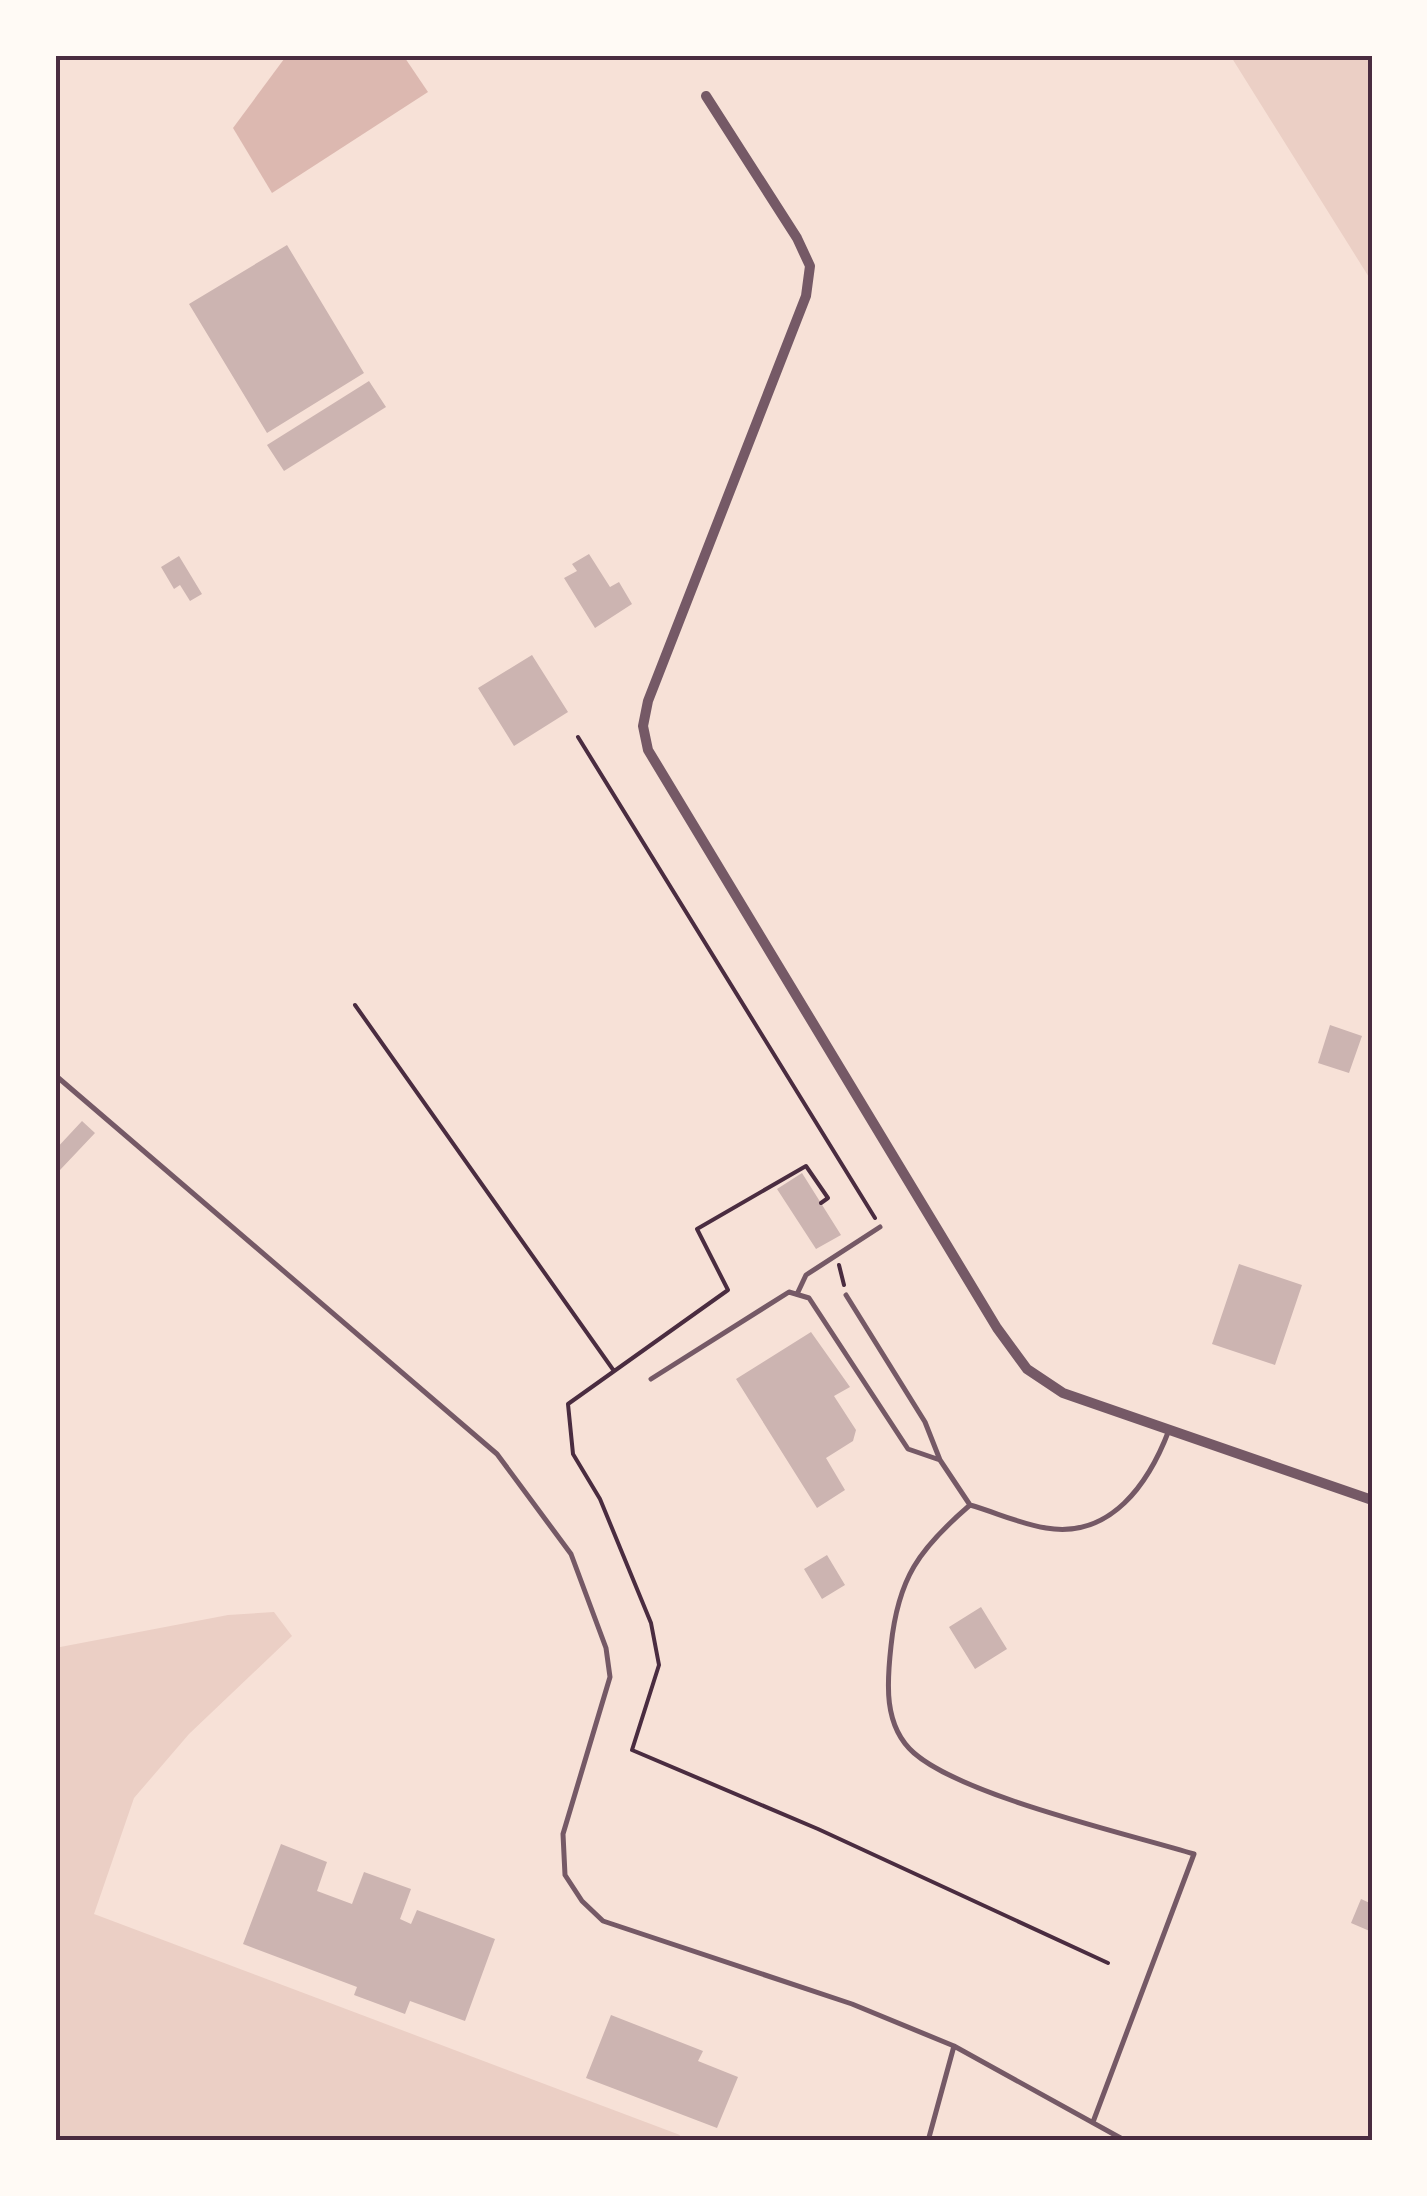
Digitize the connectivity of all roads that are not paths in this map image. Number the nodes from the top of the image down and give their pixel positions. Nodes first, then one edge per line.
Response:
1 (706, 96) dead end
2 (55, 1075) edge
3 (880, 1227) road end
4 (798, 1292) junction
5 (846, 1295) dead end
6 (651, 1378) dead end
7 (1169, 1430) junction
8 (940, 1460) junction
9 (1372, 1500) edge
10 (970, 1505) junction
11 (954, 2046) junction
12 (1093, 2122) junction
13 (928, 2141) edge
14 (1126, 2141) edge

1 - 7 street
2 - 11 lane
3 - 4 lane
4 - 6 lane
4 - 8 lane
5 - 8 lane
7 - 9 street
7 - 10 lane
8 - 10 lane
10 - 12 lane
11 - 12 lane
11 - 13 lane
12 - 14 lane

